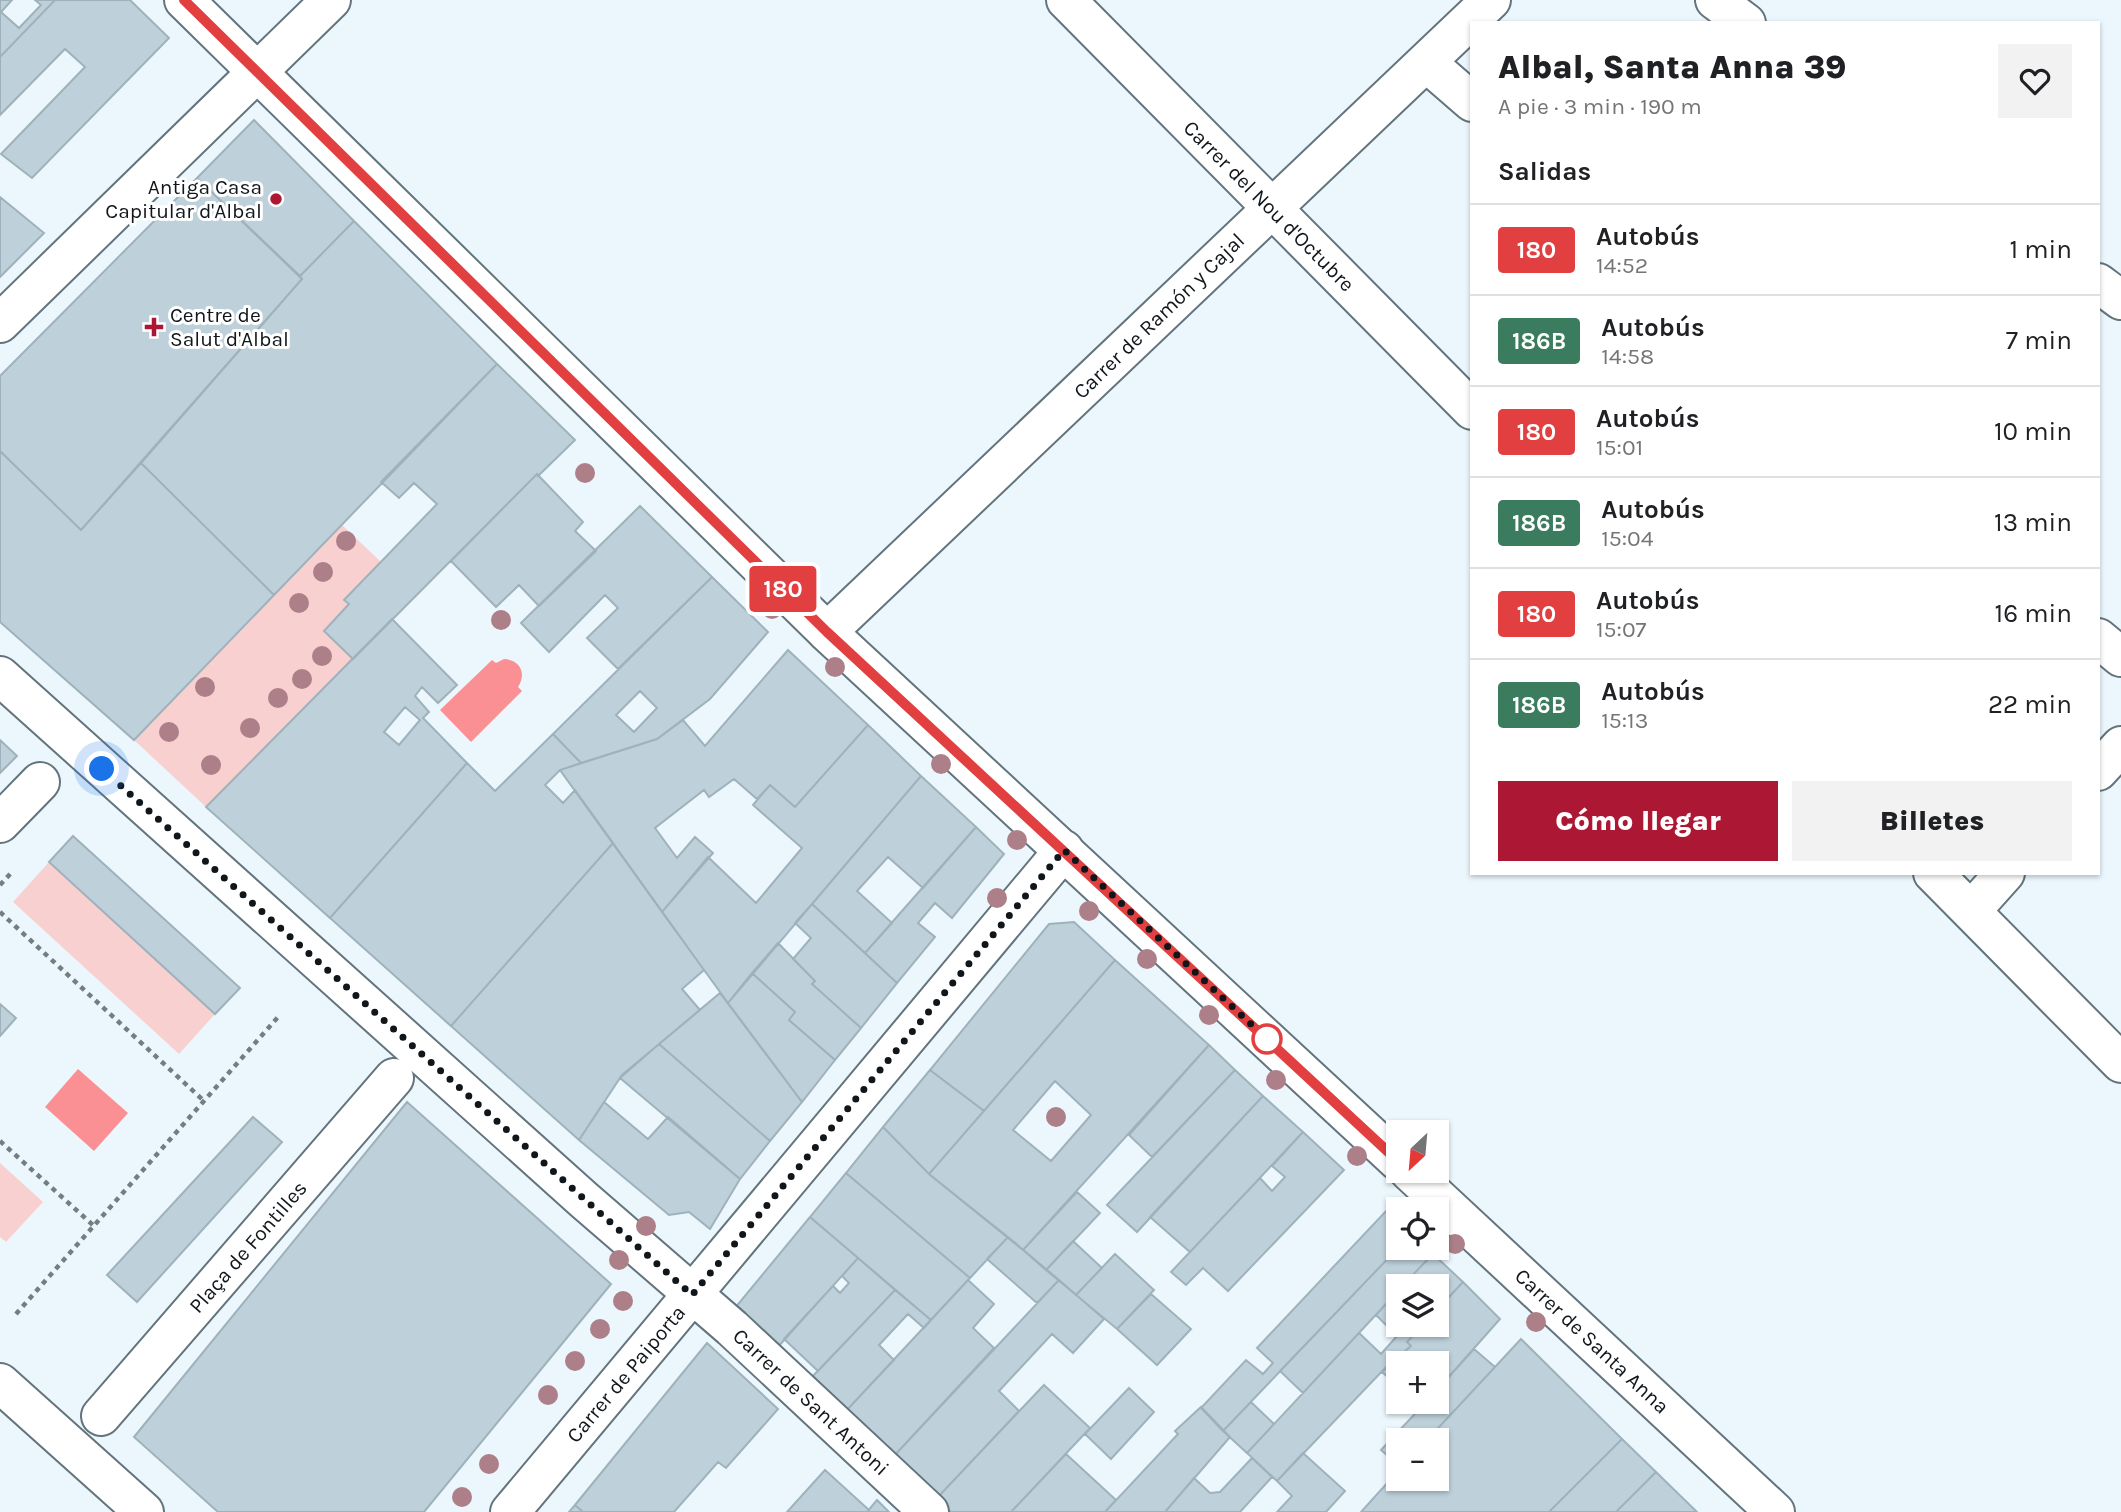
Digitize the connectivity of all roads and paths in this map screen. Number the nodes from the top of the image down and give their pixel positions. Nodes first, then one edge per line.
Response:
1 (184, 0) edge
2 (331, 0) edge
3 (1066, 0) edge
4 (1492, 0) edge
5 (1715, 0) edge
6 (1470, 21) edge
7 (1470, 21) edge
8 (1743, 21) edge
9 (1427, 63) junction
10 (257, 72) junction
11 (1470, 100) edge
12 (1271, 209) junction
13 (2100, 284) edge
14 (2121, 300) edge
15 (0, 323) edge
16 (1470, 408) edge
17 (827, 632) junction
18 (2100, 640) edge
19 (2121, 657) edge
20 (0, 676) edge
21 (2121, 746) edge
22 (2100, 769) edge
23 (40, 782) dead end
24 (0, 823) edge
25 (1064, 850) junction
26 (1935, 875) edge
27 (2003, 875) edge
28 (1971, 911) junction
29 (0, 912) edge
30 (279, 1016) dead end
31 (2121, 1063) edge
32 (394, 1078) dead end
33 (204, 1101) junction
34 (0, 1141) edge
35 (1386, 1150) edge
36 (1422, 1183) edge
37 (94, 1226) junction
38 (692, 1295) junction
39 (16, 1314) dead end
40 (0, 1383) edge
41 (101, 1416) dead end
42 (144, 1512) edge
43 (510, 1512) edge
44 (929, 1512) edge
45 (1776, 1512) edge

1 - 10 street
2 - 10 street
3 - 12 street, Carrer del Nou d'Octubre
4 - 7 street, Carrer de Ramón y Cajal
5 - 8 street
6 - 9 street, Carrer de Ramón y Cajal
9 - 11 street
9 - 12 street, Carrer de Ramón y Cajal
10 - 15 street
10 - 17 street
12 - 16 street, Carrer del Nou d'Octubre
12 - 17 street, Carrer de Ramón y Cajal
13 - 14 street
17 - 25 street
18 - 19 street
20 - 38 street, Carrer de Sant Antoni
21 - 22 street
23 - 24 street
25 - 35 street
25 - 38 street, Carrer de Paiporta
26 - 28 street
27 - 28 street
28 - 31 street
29 - 33 path
30 - 33 path
32 - 41 street, Plaça de Fontilles
33 - 37 path
34 - 37 path
36 - 45 street, Carrer de Santa Anna
37 - 39 path
38 - 43 street, Carrer de Paiporta
38 - 44 street, Carrer de Sant Antoni
40 - 42 street

